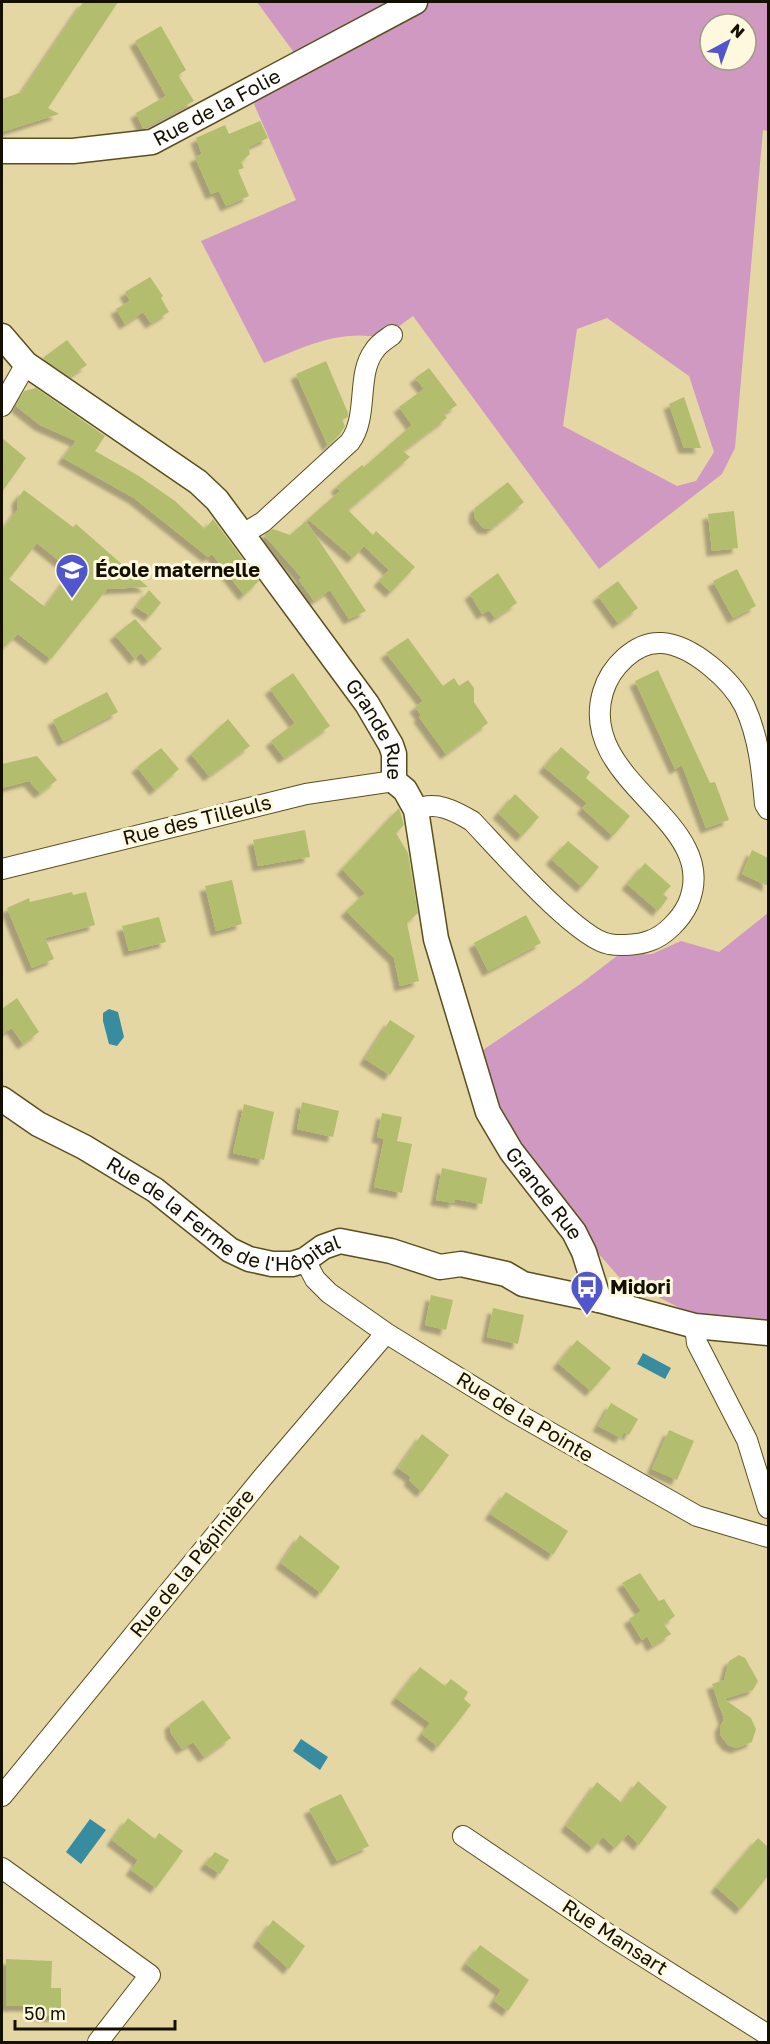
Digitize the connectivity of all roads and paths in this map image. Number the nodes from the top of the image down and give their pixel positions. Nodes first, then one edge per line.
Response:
1 (415, 2) edge
2 (2, 151) edge
3 (392, 335) dead end
4 (2, 336) edge
5 (26, 364) junction
6 (2, 406) edge
7 (253, 528) junction
8 (394, 781) junction
9 (768, 809) edge
10 (416, 810) junction
11 (2, 869) edge
12 (2, 1099) edge
13 (305, 1260) junction
14 (599, 1300) junction
15 (695, 1326) junction
16 (386, 1333) junction
17 (768, 1333) edge
18 (768, 1508) edge
19 (768, 1537) edge
20 (2, 1796) edge
21 (463, 1836) dead end
22 (2, 1868) edge
23 (768, 2035) edge
24 (98, 2043) edge

1 - 2 street, Rue de la Folie
3 - 7 street
4 - 5 street, Grande Rue
5 - 6 street
5 - 7 street, Grande Rue
7 - 8 street, Grande Rue
8 - 10 street, Grande Rue
8 - 11 street, Rue des Tilleuls
9 - 10 street
10 - 14 street, Grande Rue
12 - 13 street, Rue de la Ferme de l'Hôpital
13 - 14 street, Rue de la Ferme de l'Hôpital
13 - 16 street, Rue de la Pointe
14 - 15 street, Rue de la Ferme de l'Hôpital
15 - 17 street, Rue de la Ferme de l'Hôpital
15 - 18 street
16 - 19 street, Rue de la Pointe
16 - 20 street, Rue de la Pépinière
21 - 23 street, Rue Mansart
22 - 24 street

